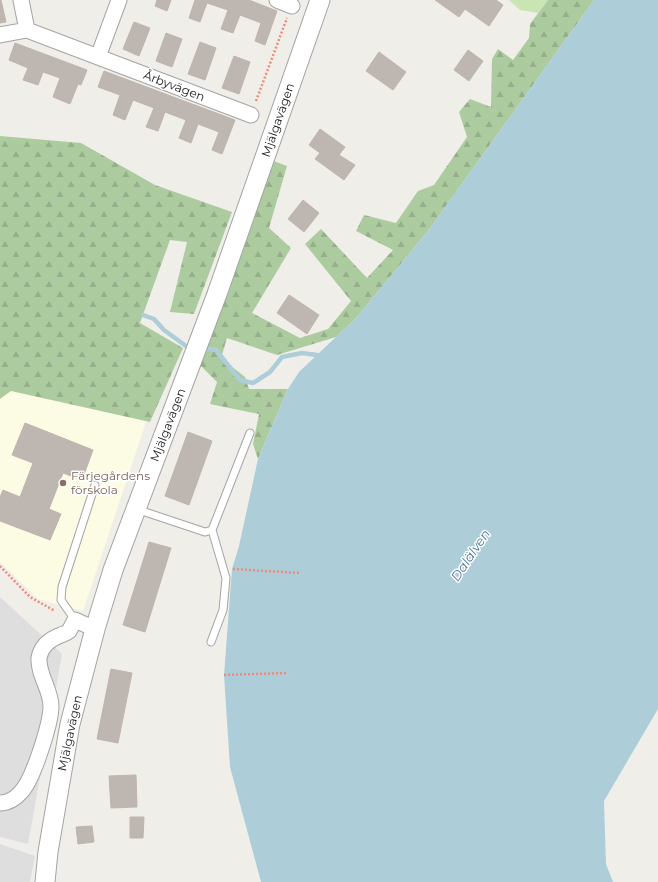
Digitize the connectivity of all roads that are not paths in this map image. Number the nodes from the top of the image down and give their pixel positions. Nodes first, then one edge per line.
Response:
1 (21, 0) edge
2 (119, 0) edge
3 (277, 0) edge
4 (320, 0) edge
5 (292, 6) road end
6 (27, 30) junction
7 (0, 35) edge
8 (98, 57) junction
9 (251, 115) road end
10 (250, 433) dead end
11 (95, 484) dead end
12 (136, 509) junction
13 (212, 530) junction
14 (75, 620) junction
15 (95, 629) junction
16 (211, 642) dead end
17 (0, 803) edge
18 (45, 882) edge

1 - 6 street
2 - 8 street
3 - 5 street
4 - 12 street, Mjälgavägen
6 - 7 street
6 - 8 street, Årbyvägen
8 - 9 street, Årbyvägen
10 - 13 lane
11 - 14 lane
12 - 13 lane
12 - 15 street, Mjälgavägen
13 - 16 lane
14 - 15 street
14 - 17 street
15 - 18 street, Mjälgavägen

